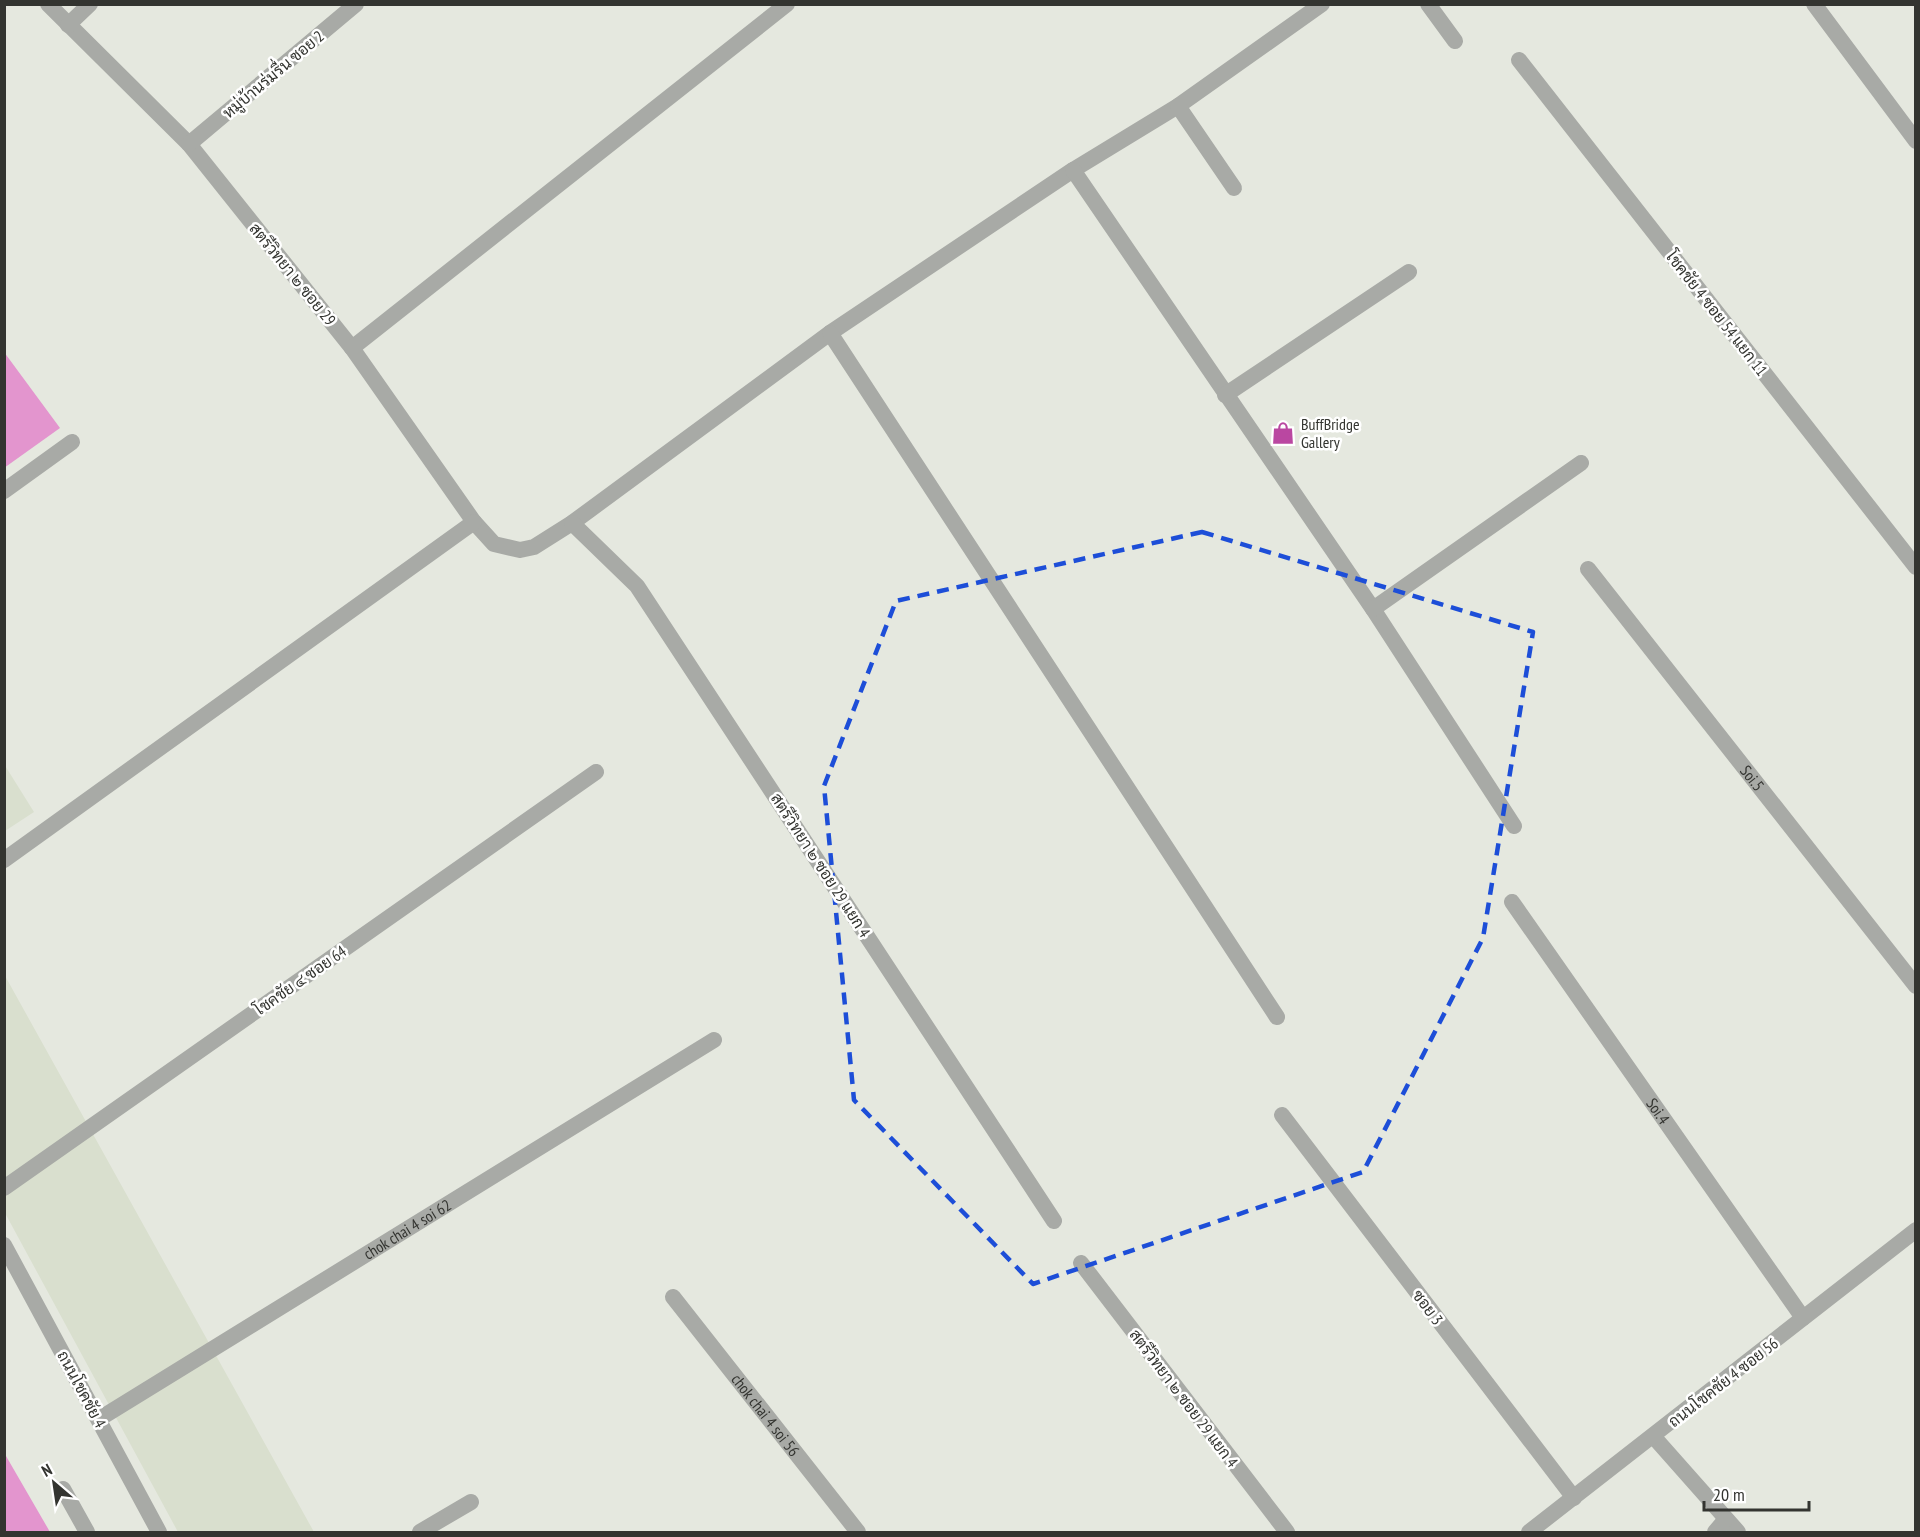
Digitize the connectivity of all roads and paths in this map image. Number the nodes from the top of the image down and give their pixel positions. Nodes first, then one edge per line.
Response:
1 (48, 4) edge
2 (90, 4) edge
3 (356, 4) edge
4 (787, 4) edge
5 (1322, 4) edge
6 (1428, 4) edge
7 (1814, 4) edge
8 (68, 25) junction
9 (1455, 41) dead end
10 (1519, 60) dead end
11 (1178, 106) junction
12 (1916, 141) edge
13 (189, 144) junction
14 (1073, 170) junction
15 (1234, 188) dead end
16 (1409, 272) dead end
17 (830, 333) junction
18 (352, 348) junction
19 (1225, 395) junction
20 (72, 442) dead end
21 (1581, 463) dead end
22 (4, 491) edge
23 (474, 522) junction
24 (572, 523) junction
25 (1916, 567) edge
26 (1588, 569) dead end
27 (1373, 609) junction
28 (596, 772) dead end
29 (1514, 826) dead end
30 (4, 860) edge
31 (1512, 902) dead end
32 (1916, 986) edge
33 (1277, 1017) dead end
34 (714, 1040) dead end
35 (1282, 1116) dead end
36 (4, 1188) edge
37 (1054, 1221) dead end
38 (1916, 1230) edge
39 (4, 1245) edge
40 (1081, 1263) dead end
41 (674, 1297) dead end
42 (1803, 1318) junction
43 (99, 1419) junction
44 (1653, 1436) junction
45 (63, 1489) dead end
46 (1574, 1498) junction
47 (471, 1502) dead end
48 (1726, 1519) junction
49 (87, 1533) edge
50 (159, 1533) edge
51 (420, 1533) edge
52 (858, 1533) edge
53 (1287, 1533) edge
54 (1530, 1533) edge
55 (1715, 1533) edge
56 (1738, 1533) edge

1 - 8 street, สตรีวิทยา ๒ ซอย 29
2 - 8 street
3 - 13 street, หมู่บ้านร่มรื่น ซอย 2
4 - 18 street
5 - 11 street
6 - 9 street
7 - 12 street
8 - 13 street, สตรีวิทยา ๒ ซอย 29
10 - 25 street, โชคชัย 4 ซอย 54 แยก 11
11 - 14 street
11 - 15 street
13 - 18 street, สตรีวิทยา ๒ ซอย 29
14 - 17 street
14 - 19 street
16 - 19 street
17 - 24 street
17 - 33 street
18 - 23 street, สตรีวิทยา ๒ ซอย 29
19 - 27 street
20 - 22 street
21 - 27 street
23 - 24 street, สตรีวิทยา ๒ ซอย 29
23 - 30 street
24 - 37 street, สตรีวิทยา ๒ ซอย 29 แยก 4
26 - 32 street, Soi.5
27 - 29 street
28 - 36 street, โชคชัย ๔ ซอย 64
31 - 42 street, Soi.4
34 - 43 street, chok chai 4 soi 62
35 - 46 street, ซอย 3
38 - 42 street, ถนนโชคชัย 4 ซอย 56
39 - 43 street, ถนนโชคชัย 4
40 - 53 street, สตรีวิทยา ๒ ซอย 29 แยก 4
41 - 52 street, chok chai 4 soi 56
42 - 44 street, ถนนโชคชัย 4 ซอย 56
43 - 50 street, ถนนโชคชัย 4
44 - 46 street, ถนนโชคชัย 4 ซอย 56
44 - 48 street
45 - 49 street
46 - 54 street, ถนนโชคชัย 4 ซอย 56
47 - 51 street
48 - 55 street
48 - 56 street

